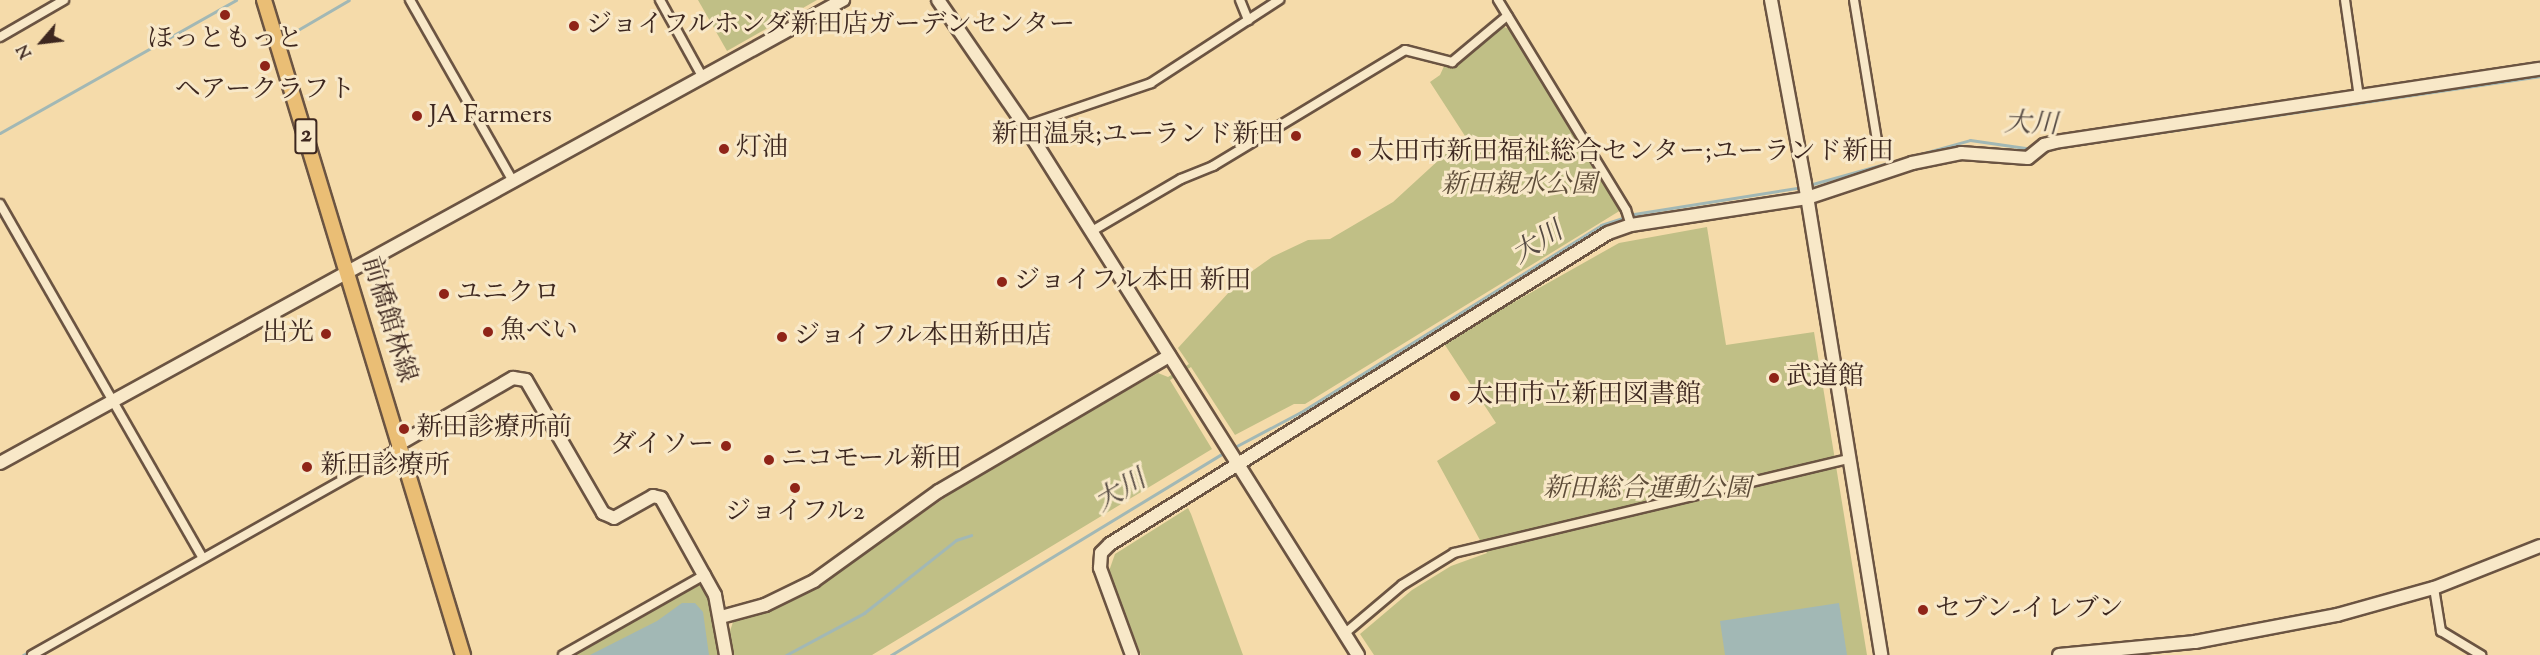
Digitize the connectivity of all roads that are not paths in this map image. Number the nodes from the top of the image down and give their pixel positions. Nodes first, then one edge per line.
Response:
1 (64, 0) edge
2 (264, 0) edge
3 (410, 0) edge
4 (660, 0) edge
5 (843, 0) edge
6 (938, 0) edge
7 (1240, 0) edge
8 (1279, 0) edge
9 (1498, 0) edge
10 (1771, 0) edge
11 (1854, 0) edge
12 (2345, 0) edge
13 (1507, 16) junction
14 (1248, 20) junction
15 (0, 37) edge
16 (2540, 69) edge
17 (703, 78) junction
18 (2359, 97) junction
19 (1025, 126) junction
20 (1879, 153) dead end
21 (514, 183) junction
22 (1806, 189) junction
23 (0, 204) edge
24 (1631, 225) junction
25 (1092, 231) junction
26 (349, 272) junction
27 (1169, 356) junction
28 (113, 399) junction
29 (399, 444) junction
30 (1849, 459) junction
31 (1234, 460) junction
32 (0, 463) edge
33 (2540, 546) edge
34 (203, 558) junction
35 (706, 574) junction
36 (2434, 588) junction
37 (721, 617) junction
38 (1344, 634) junction
39 (32, 655) edge
40 (463, 655) edge
41 (563, 655) edge
42 (726, 655) edge
43 (1132, 655) edge
44 (1358, 655) edge
45 (1881, 655) edge
46 (2059, 655) edge
47 (2481, 655) edge

1 - 15 street
2 - 26 main road, 前橋館林線 / 2
3 - 21 street
4 - 17 street
5 - 17 street
6 - 19 street
7 - 14 street
8 - 14 street
9 - 13 street
10 - 22 street
11 - 20 street
12 - 18 street
13 - 24 street
13 - 25 street
14 - 19 street
16 - 18 street
17 - 21 street
18 - 22 street
19 - 25 street
21 - 26 street
22 - 24 street
22 - 30 street
23 - 28 street
24 - 31 street
25 - 27 street
26 - 28 street
26 - 29 main road, 前橋館林線 / 2
27 - 31 street
27 - 37 street
28 - 32 street
28 - 34 street
29 - 34 street
29 - 35 street
29 - 40 main road, 前橋館林線 / 2
30 - 38 street
30 - 45 street
31 - 38 street
31 - 43 street
33 - 36 street
34 - 39 street
35 - 37 street
35 - 41 street
36 - 46 street
36 - 47 street
37 - 42 street
38 - 44 street

